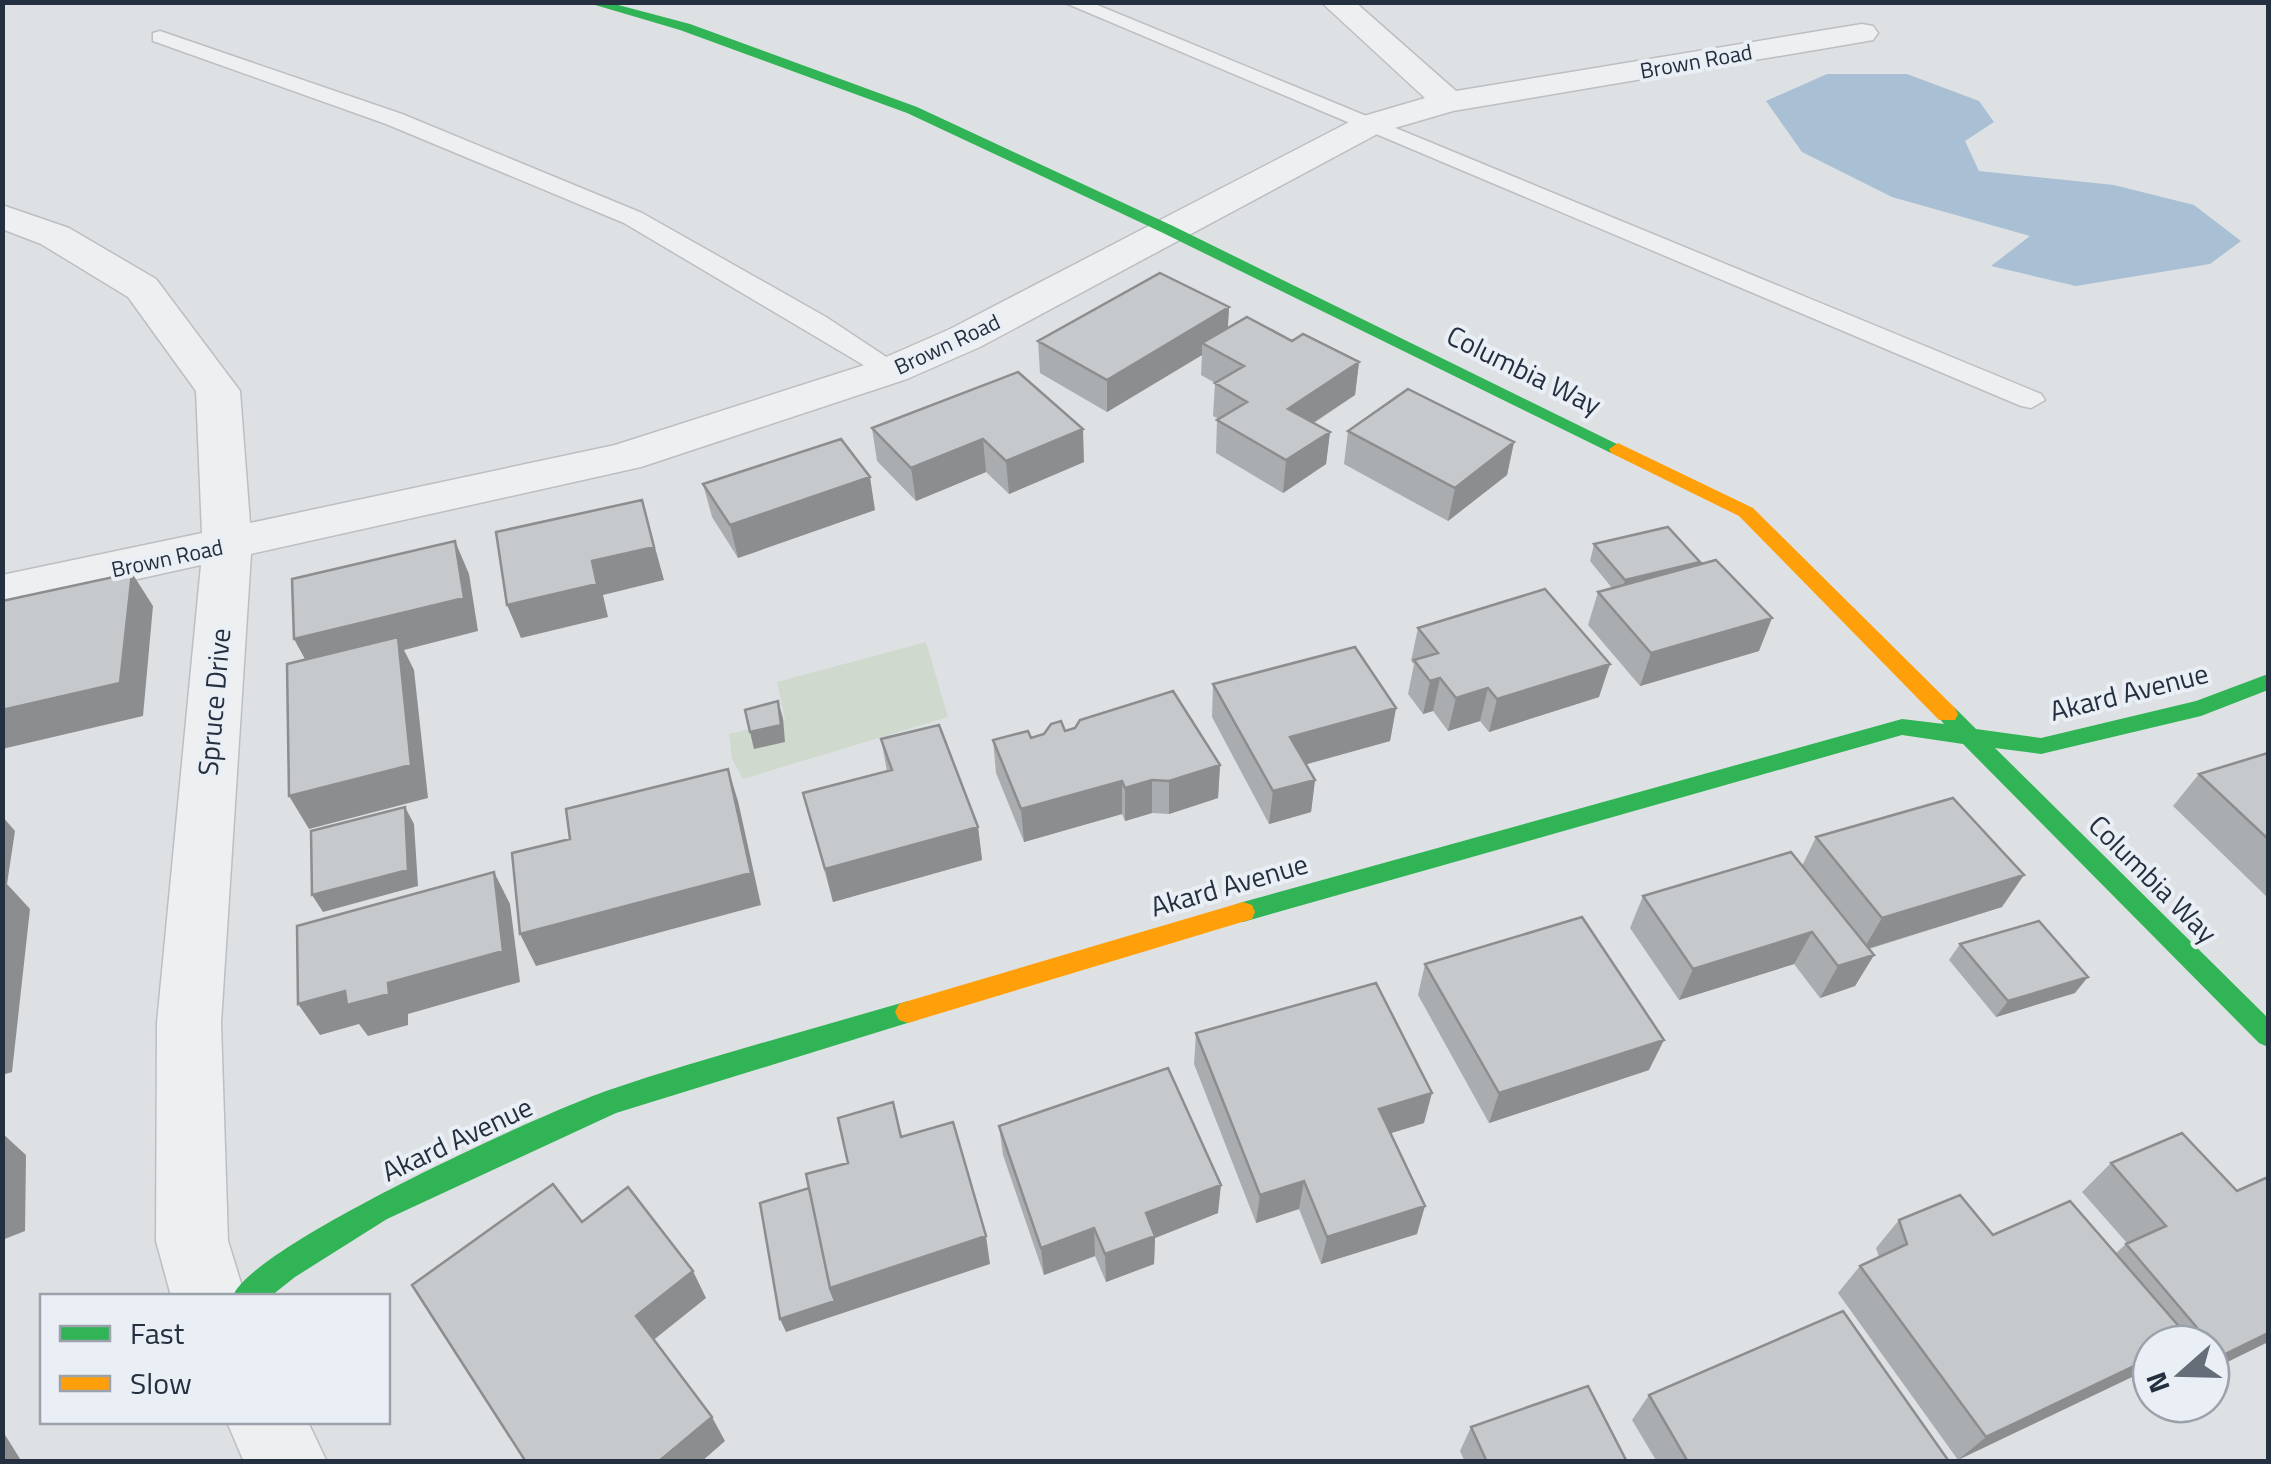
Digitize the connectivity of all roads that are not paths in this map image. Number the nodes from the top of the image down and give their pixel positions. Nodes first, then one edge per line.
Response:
1 (592, 2) edge
2 (1072, 2) edge
3 (1336, 2) edge
4 (1846, 22) dead end
5 (160, 37) dead end
6 (1449, 102) junction
7 (1369, 126) junction
8 (2, 216) edge
9 (1167, 228) junction
10 (892, 370) junction
11 (2032, 400) dead end
12 (226, 545) junction
13 (2, 592) edge
14 (2268, 682) edge
15 (1970, 737) junction
16 (2268, 1035) edge
17 (207, 1294) edge
18 (250, 1294) edge
19 (267, 1424) edge
20 (287, 1462) edge

1 - 9 street, Columbia Way
2 - 7 lane
3 - 6 street
4 - 6 street, Brown Road
5 - 10 lane
6 - 7 street, Brown Road
7 - 9 street, Brown Road
7 - 11 lane
8 - 12 street, Spruce Drive
9 - 10 street, Brown Road
9 - 15 street, Columbia Way
10 - 12 street, Brown Road
12 - 13 street, Brown Road
12 - 17 street, Spruce Drive
14 - 15 street, Akard Avenue
15 - 16 street, Columbia Way
15 - 18 street, Akard Avenue
19 - 20 street

